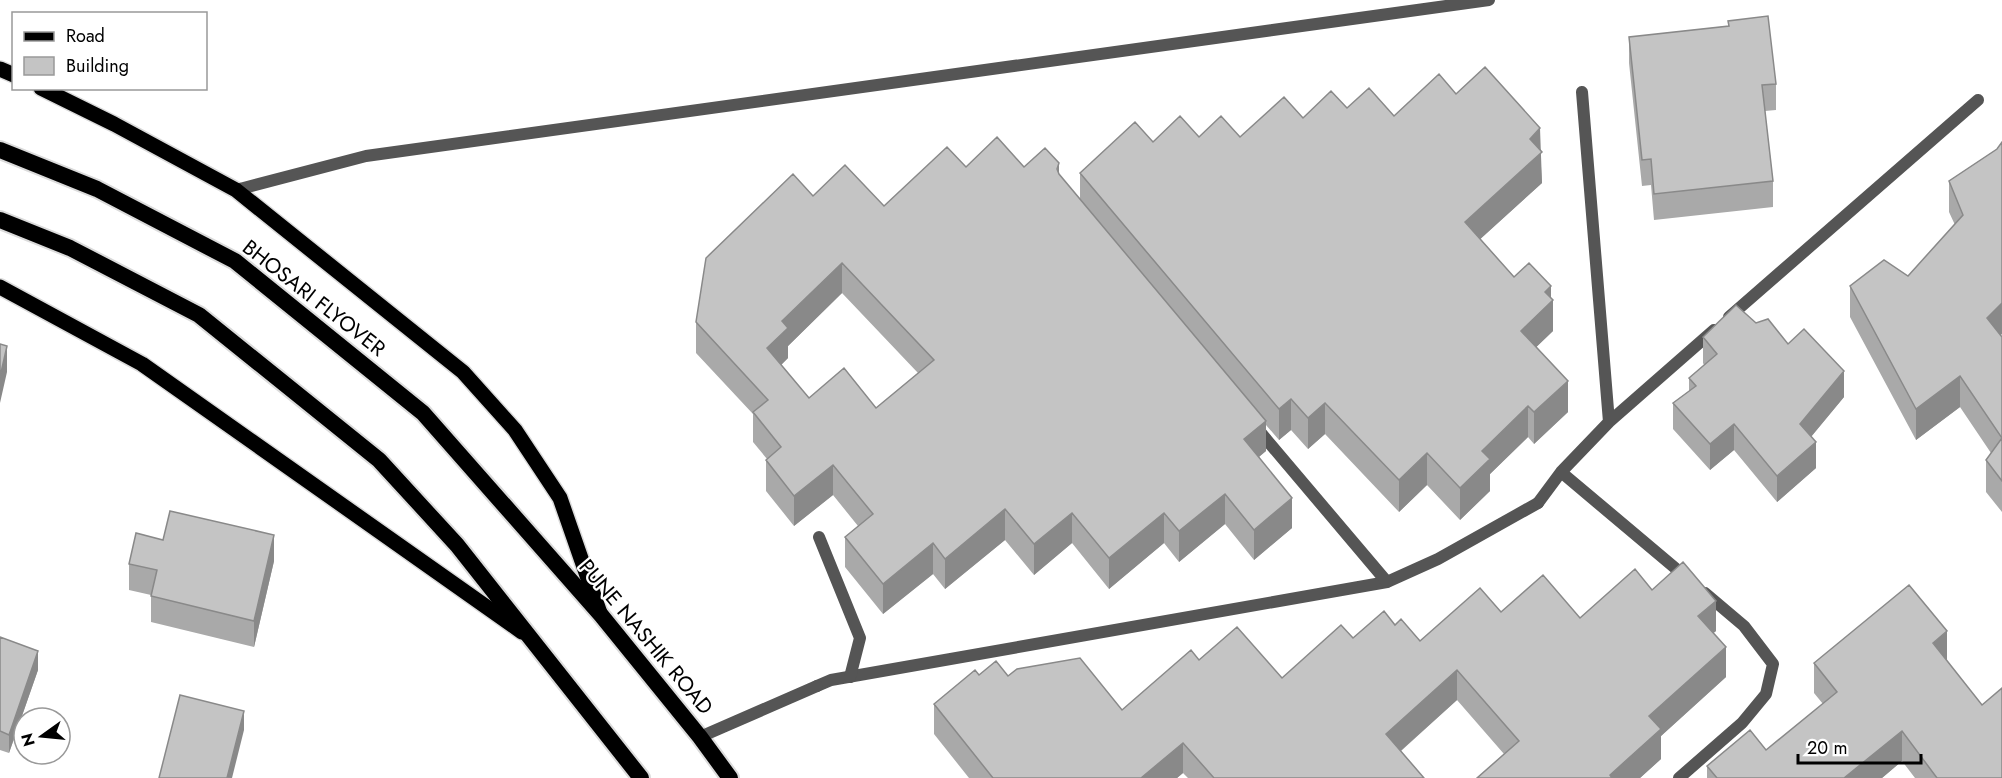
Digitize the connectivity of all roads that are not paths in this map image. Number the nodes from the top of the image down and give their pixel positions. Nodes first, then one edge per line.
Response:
1 (1489, 0) edge
2 (45, 90) edge
3 (1582, 92) dead end
4 (1978, 100) dead end
5 (0, 150) edge
6 (236, 190) junction
7 (0, 220) edge
8 (0, 287) edge
9 (1249, 418) edge
10 (1609, 422) junction
11 (1561, 472) junction
12 (523, 528) joint
13 (819, 537) dead end
14 (1387, 582) junction
15 (601, 615) junction
16 (530, 637) junction
17 (850, 677) junction
18 (700, 737) junction
19 (641, 778) edge
20 (730, 778) edge
21 (1679, 778) edge

1 - 6 street
2 - 6 main road
3 - 10 street
4 - 10 street
5 - 12 highway, BHOSARI FLYOVER
6 - 15 main road
7 - 16 highway
8 - 16 main road
9 - 14 street
10 - 11 street
11 - 14 street
11 - 21 street
12 - 15 highway, PUNE NASHIK ROAD
13 - 17 street
14 - 17 street
15 - 18 highway, PUNE NASHIK ROAD
16 - 19 highway
17 - 18 street
18 - 20 highway, PUNE NASHIK ROAD

